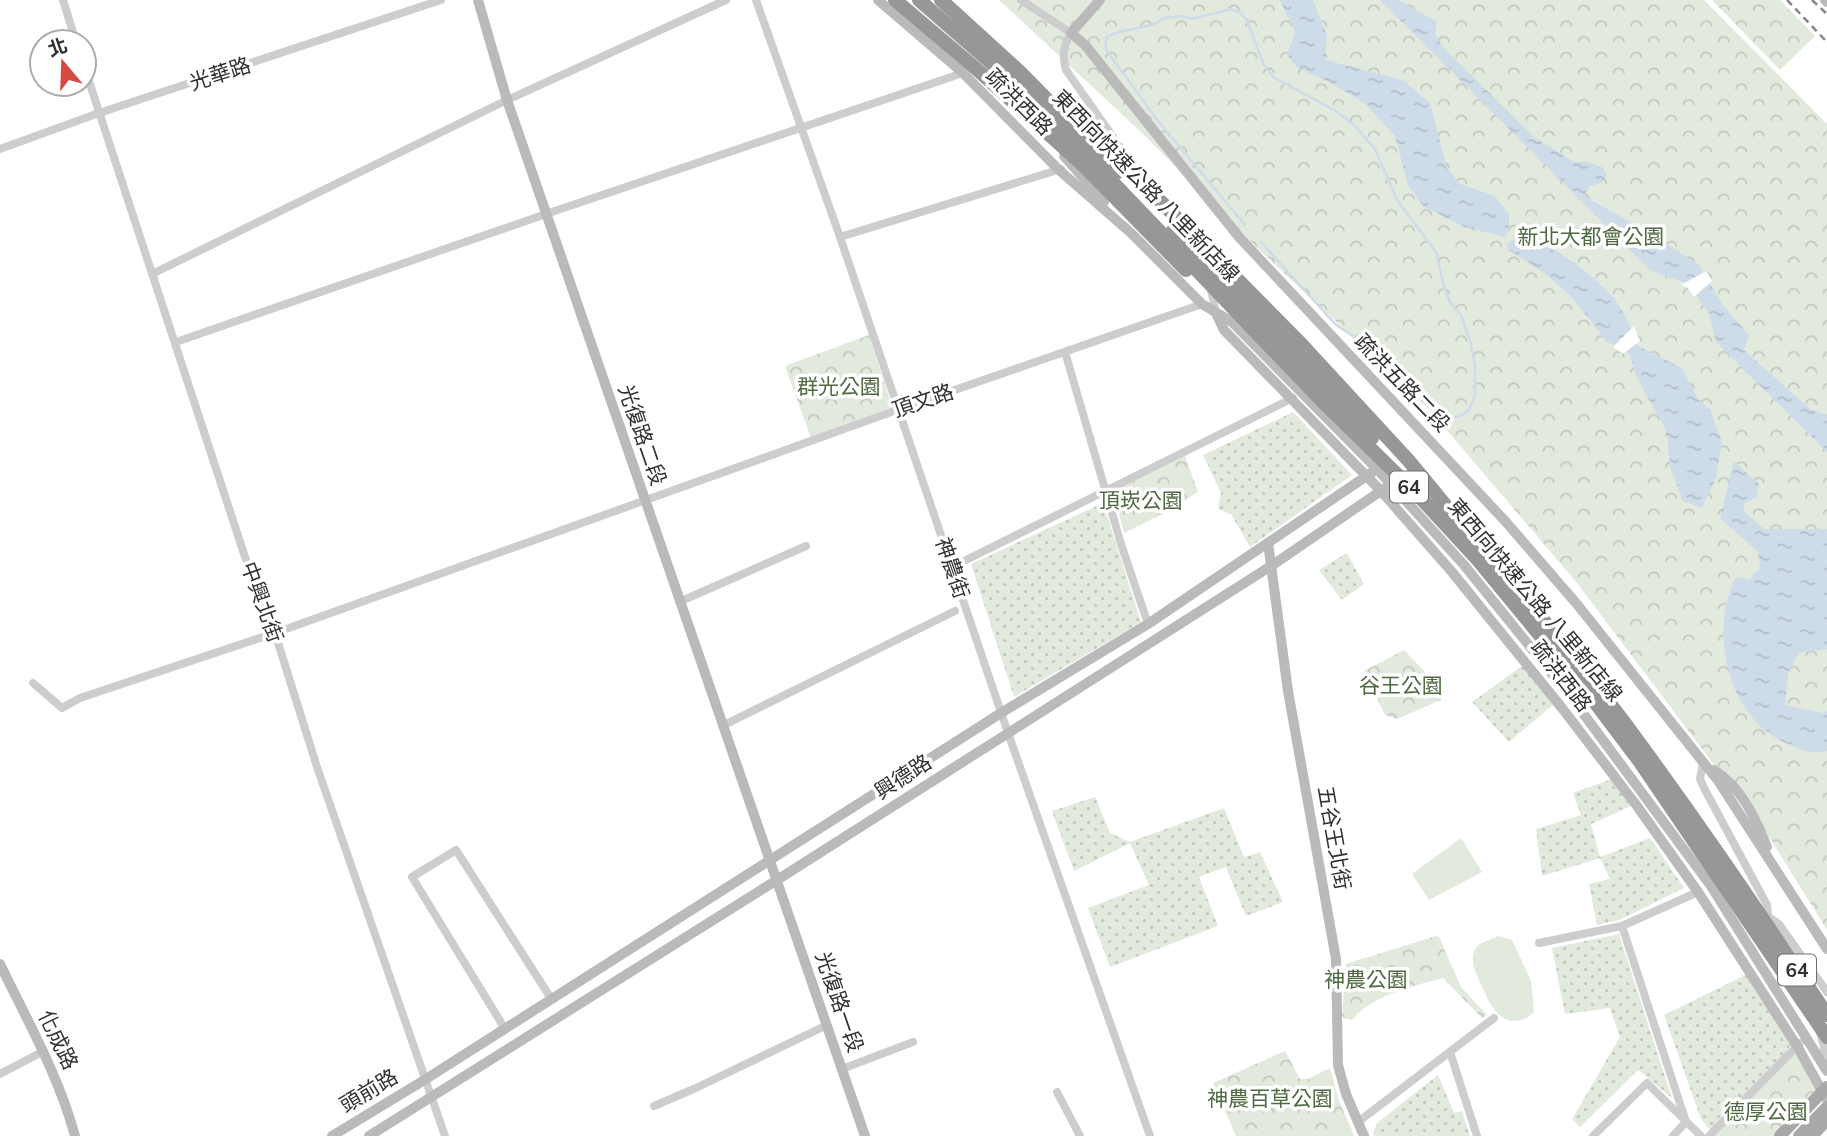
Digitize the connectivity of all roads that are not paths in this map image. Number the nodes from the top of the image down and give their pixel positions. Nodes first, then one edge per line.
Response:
1 (63, 0) edge
2 (441, 0) edge
3 (478, 0) edge
4 (726, 0) edge
5 (756, 0) edge
6 (878, 0) edge
7 (895, 0) edge
8 (903, 0) edge
9 (919, 0) edge
10 (935, 0) edge
11 (941, 0) edge
12 (954, 0) edge
13 (1021, 0) edge
14 (1100, 0) edge
15 (72, 28) edge
16 (1071, 33) junction
17 (1030, 70) junction
18 (963, 73) junction
19 (94, 98) edge
20 (507, 100) junction
21 (99, 113) junction
22 (800, 128) junction
23 (0, 149) edge
24 (1073, 165) junction
25 (1059, 170) junction
26 (546, 214) junction
27 (1131, 233) junction
28 (840, 237) junction
29 (152, 274) junction
30 (1202, 304) junction
31 (1216, 313) junction
32 (176, 342) junction
33 (1267, 343) junction
34 (1065, 352) junction
35 (1293, 398) junction
36 (897, 410) junction
37 (1377, 469) junction
38 (1367, 476) junction
39 (1391, 484) junction
40 (1105, 489) junction
41 (1381, 491) junction
42 (644, 500) junction
43 (1268, 543) junction
44 (806, 546) dead end
45 (1492, 561) junction
46 (1271, 566) junction
47 (951, 567) junction
48 (680, 602) junction
49 (955, 611) dead end
50 (1148, 624) junction
51 (275, 633) junction
52 (33, 684) dead end
53 (1001, 713) junction
54 (722, 726) junction
55 (1008, 733) junction
56 (1703, 762) junction
57 (1648, 799) junction
58 (1637, 806) junction
59 (769, 862) junction
60 (777, 880) junction
61 (1698, 892) junction
62 (1769, 918) junction
63 (1622, 926) junction
64 (1539, 943) dead end
65 (1827, 949) edge
66 (0, 964) edge
67 (1827, 992) edge
68 (552, 999) junction
69 (1827, 1015) edge
70 (1494, 1018) dead end
71 (827, 1025) junction
72 (505, 1029) junction
73 (1807, 1037) junction
74 (1827, 1037) edge
75 (913, 1042) dead end
76 (1797, 1046) junction
77 (42, 1052) junction
78 (1450, 1052) junction
79 (1825, 1068) edge
80 (842, 1069) junction
81 (0, 1074) edge
82 (426, 1079) junction
83 (1057, 1092) dead end
84 (1826, 1093) edge
85 (432, 1097) junction
86 (654, 1105) dead end
87 (1827, 1107) edge
88 (1827, 1120) edge
89 (1358, 1122) junction
90 (1686, 1122) junction
91 (75, 1136) edge
92 (332, 1136) edge
93 (369, 1136) edge
94 (446, 1136) edge
95 (865, 1136) edge
96 (1080, 1136) edge
97 (1150, 1136) edge
98 (1364, 1136) edge
99 (1477, 1136) edge
100 (1593, 1136) edge
101 (1673, 1136) edge
102 (1701, 1136) edge
103 (1709, 1136) edge
104 (1780, 1136) edge
105 (1799, 1136) edge
106 (1812, 1136) edge

1 - 15 street
2 - 21 street, 光華路
3 - 20 street, 光復路二段
4 - 20 street
5 - 22 street, 神農街
6 - 18 street, 疏洪西路
7 - 33 highway, bridge
8 - 24 street, 疏洪西路
9 - 33 highway, 東西向快速公路 八里新店線 / 64, bridge
10 - 17 highway, bridge
11 - 45 highway, 東西向快速公路 八里新店線 / 64, bridge
12 - 17 highway
13 - 16 street
14 - 16 street
16 - 31 street
16 - 56 street, 疏洪五路二段
17 - 45 highway, bridge
18 - 22 street
18 - 25 street, 疏洪西路
19 - 21 street, 中興北街
20 - 26 street, 光復路二段
20 - 29 street
21 - 23 street, 光華路
21 - 29 street, 中興北街
22 - 26 street
22 - 28 street, 神農街
24 - 25 street
24 - 27 street, 疏洪西路
25 - 27 street, 疏洪西路
25 - 28 street
26 - 32 street
26 - 42 street, 光復路二段
27 - 30 street, 疏洪西路
28 - 36 street, 神農街
29 - 32 street, 中興北街
30 - 31 street, 疏洪西路
30 - 34 street, 頂文路
31 - 35 street, 疏洪西路
31 - 37 street, 疏洪西路
32 - 51 street, 中興北街
33 - 74 highway, 東西向快速公路 八里新店線 / 64, bridge
34 - 36 street, 頂文路
34 - 40 street
35 - 38 street, 疏洪西路
35 - 40 street
36 - 42 street, 頂文路
36 - 47 street, 神農街
37 - 38 street, 興德路
37 - 39 street, 疏洪西路
38 - 41 street, 疏洪西路
38 - 43 street, 興德路
39 - 41 street, 興德路
39 - 57 street, 疏洪西路
40 - 47 street
40 - 50 street
41 - 46 street, 興德路
41 - 58 street, 疏洪西路
42 - 48 street, 光復路二段
42 - 51 street, 頂文路
43 - 46 street, 五谷王北街
43 - 50 street, 興德路
44 - 48 street
45 - 69 highway, 東西向快速公路 八里新店線 / 64, bridge
46 - 55 street, 興德路
46 - 89 street, 五谷王北街
47 - 53 street, 神農街
48 - 54 street, 光復路二段
49 - 54 street
50 - 53 street, 興德路
51 - 52 street, 頂文路
51 - 82 street, 中興北街
53 - 55 street, 神農街
53 - 59 street, 興德路
54 - 59 street, 光復路二段
55 - 60 street, 興德路
55 - 97 street, 神農街
56 - 62 street
56 - 65 street, 疏洪五路二段
57 - 58 street
57 - 62 street
57 - 73 street, 疏洪西路
58 - 61 street, 疏洪西路
59 - 60 street, 光復路二段
59 - 68 street, 興德路
60 - 71 street, 光復路一段
60 - 85 street, 興德路
61 - 63 street
61 - 76 street, 疏洪西路
62 - 67 street
62 - 79 street
63 - 64 street
63 - 90 street
66 - 77 street, 化成路
68 - 72 street, 興德路
68 - 72 street
70 - 78 street
71 - 80 street, 光復路一段
71 - 86 street
72 - 82 street, 興德路
73 - 76 street
73 - 79 street, 疏洪西路
75 - 80 street
76 - 84 street, 疏洪西路
76 - 103 street
77 - 81 street
77 - 91 street, 化成路
78 - 89 street
78 - 99 street
80 - 95 street, 光復路一段
82 - 85 street, 中興北街
82 - 92 street, 頭前路
83 - 96 street
84 - 104 main road
85 - 93 street, 頭前路
85 - 94 street, 中興北街
87 - 105 main road
88 - 106 main road
89 - 98 street, 五谷王北街
90 - 100 street
90 - 101 street
90 - 102 street

